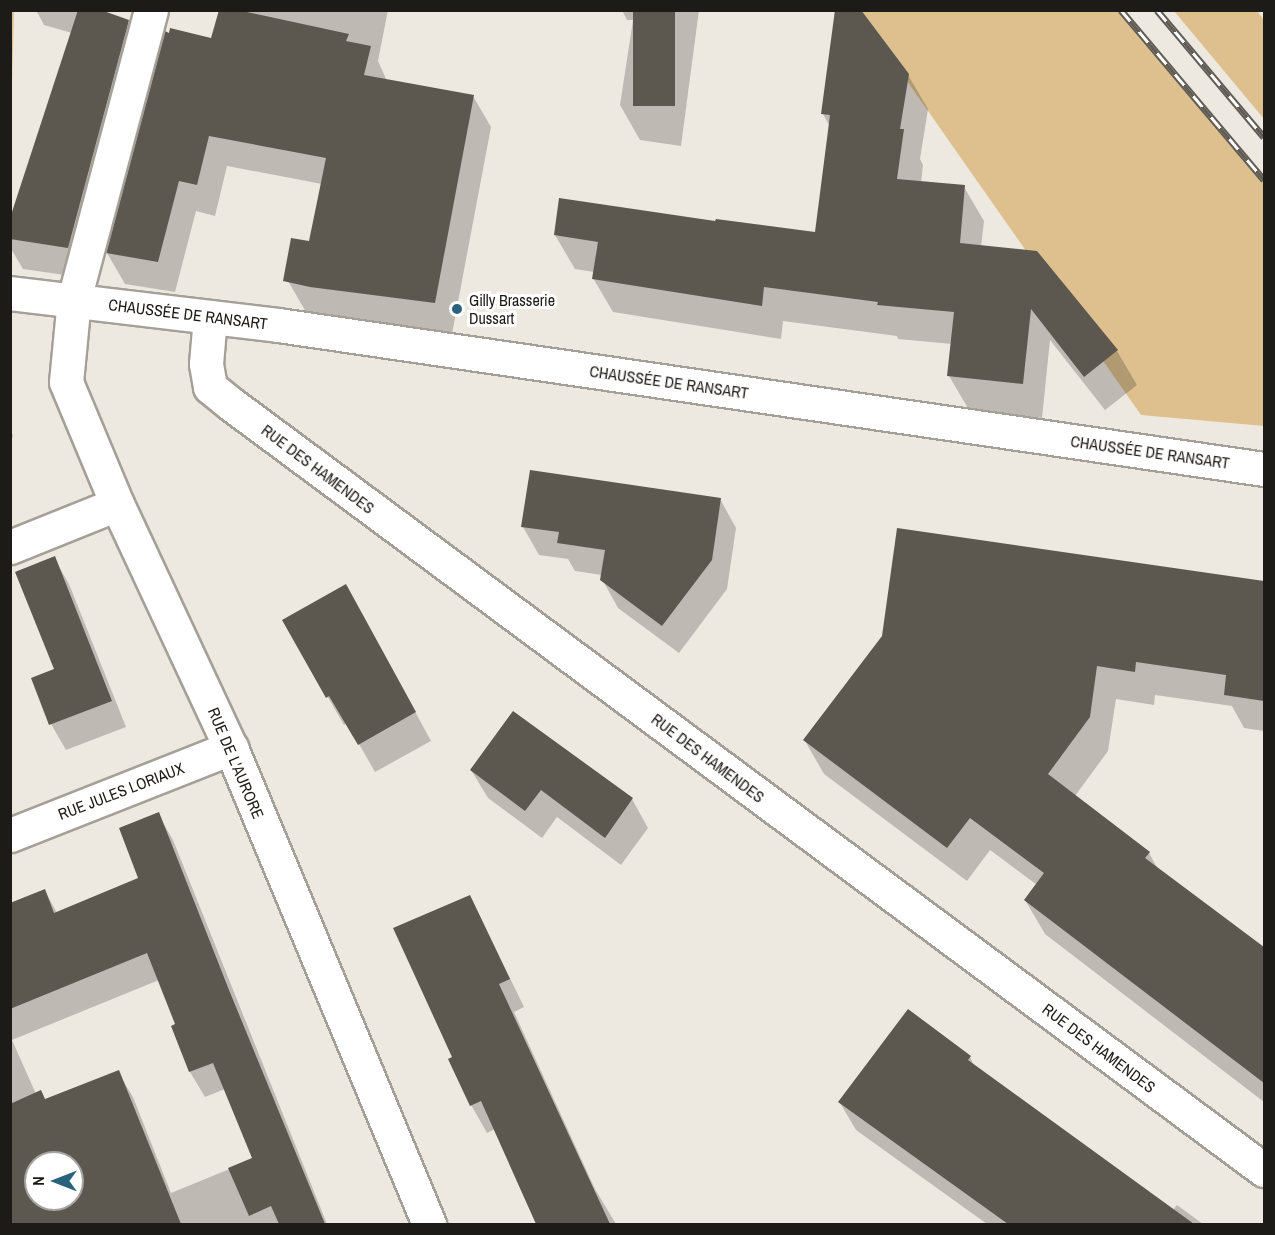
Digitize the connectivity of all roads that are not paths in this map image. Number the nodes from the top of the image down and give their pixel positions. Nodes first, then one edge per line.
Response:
1 (152, 10) edge
2 (10, 292) edge
3 (74, 299) junction
4 (210, 317) junction
5 (1264, 469) edge
6 (117, 504) junction
7 (10, 547) edge
8 (231, 748) junction
9 (10, 835) edge
10 (1264, 1170) edge
11 (429, 1224) edge

1 - 3 street, RUE DE L'AURORE
2 - 3 street, CHAUSSÉE DE RANSART
3 - 4 street, CHAUSSÉE DE RANSART
3 - 6 street, RUE DE L'AURORE
4 - 5 street, CHAUSSÉE DE RANSART
4 - 10 street, RUE DES HAMENDES
6 - 7 street
6 - 8 street, RUE DE L'AURORE
8 - 9 street, RUE JULES LORIAUX
8 - 11 street, RUE DE L'AURORE

